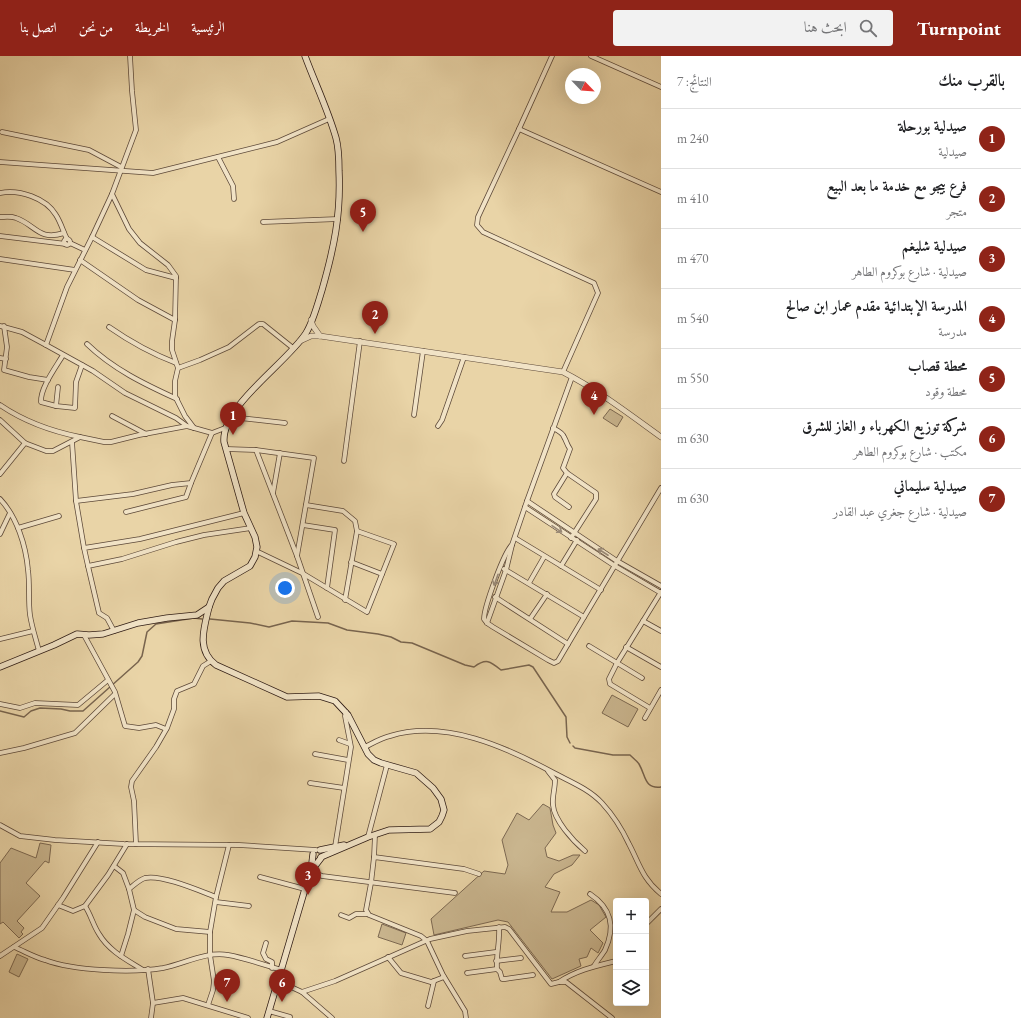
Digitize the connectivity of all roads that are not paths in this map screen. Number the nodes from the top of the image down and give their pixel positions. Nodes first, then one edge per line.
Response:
1 (130, 56) edge
2 (305, 56) edge
3 (552, 56) edge
4 (591, 56) edge
5 (661, 87) edge
6 (329, 119) junction
7 (519, 129) junction
8 (2, 132) dead end
9 (218, 157) junction
10 (0, 162) edge
11 (121, 169) junction
12 (661, 192) edge
13 (0, 193) edge
14 (112, 194) junction
15 (234, 199) dead end
16 (0, 218) edge
17 (339, 219) junction
18 (263, 222) dead end
19 (64, 233) junction
20 (0, 236) edge
21 (92, 238) junction
22 (68, 244) junction
23 (85, 250) junction
24 (0, 259) edge
25 (80, 260) junction
26 (75, 270) junction
27 (176, 278) junction
28 (175, 320) junction
29 (311, 320) junction
30 (2, 326) edge
31 (109, 327) dead end
32 (320, 336) junction
33 (298, 342) junction
34 (360, 342) junction
35 (87, 344) dead end
36 (46, 345) junction
37 (293, 348) junction
38 (424, 351) junction
39 (63, 355) junction
40 (464, 357) junction
41 (0, 358) edge
42 (6, 359) junction
43 (82, 366) junction
44 (177, 366) junction
45 (563, 372) junction
46 (572, 377) junction
47 (48, 380) junction
48 (58, 388) dead end
49 (177, 400) junction
50 (0, 405) edge
51 (56, 406) junction
52 (414, 415) dead end
53 (112, 416) dead end
54 (231, 418) junction
55 (0, 420) edge
56 (285, 423) dead end
57 (187, 426) junction
58 (438, 426) dead end
59 (194, 428) junction
60 (225, 428) junction
61 (553, 428) junction
62 (212, 433) junction
63 (147, 434) junction
64 (80, 437) junction
65 (661, 437) edge
66 (72, 442) junction
67 (24, 443) junction
68 (226, 449) junction
69 (256, 450) junction
70 (280, 454) junction
71 (344, 461) dead end
72 (566, 473) junction
73 (0, 474) edge
74 (191, 483) junction
75 (661, 488) edge
76 (273, 493) junction
77 (0, 499) edge
78 (76, 501) junction
79 (527, 501) junction
80 (306, 505) junction
81 (524, 507) junction
82 (570, 507) dead end
83 (126, 512) dead end
84 (10, 513) junction
85 (244, 513) junction
86 (59, 516) dead end
87 (303, 525) junction
88 (18, 528) junction
89 (251, 528) junction
90 (357, 531) junction
91 (574, 533) junction
92 (0, 534) edge
93 (579, 536) junction
94 (515, 538) junction
95 (571, 538) junction
96 (576, 542) junction
97 (512, 545) junction
98 (84, 548) junction
99 (256, 551) junction
100 (297, 556) junction
101 (544, 556) junction
102 (617, 561) junction
103 (351, 562) junction
104 (88, 566) junction
105 (561, 566) junction
106 (614, 566) junction
107 (500, 567) junction
108 (506, 570) junction
109 (302, 573) junction
110 (382, 574) junction
111 (529, 582) junction
112 (661, 586) edge
113 (327, 588) junction
114 (601, 590) junction
115 (661, 592) edge
116 (491, 594) junction
117 (546, 594) junction
118 (495, 597) junction
119 (345, 600) junction
120 (210, 607) junction
121 (318, 617) dead end
122 (584, 617) junction
123 (530, 619) junction
124 (643, 621) junction
125 (487, 623) junction
126 (34, 631) junction
127 (114, 631) junction
128 (661, 631) edge
129 (84, 634) junction
130 (0, 639) edge
131 (568, 644) junction
132 (589, 646) dead end
133 (626, 647) junction
134 (39, 651) junction
135 (211, 661) junction
136 (617, 663) junction
137 (0, 667) edge
138 (661, 667) edge
139 (642, 678) dead end
140 (110, 684) junction
141 (661, 690) edge
142 (115, 694) junction
143 (0, 704) edge
144 (650, 708) junction
145 (346, 712) junction
146 (645, 718) dead end
147 (166, 729) junction
148 (339, 740) dead end
149 (350, 744) junction
150 (365, 747) junction
151 (0, 753) edge
152 (315, 754) dead end
153 (348, 760) junction
154 (388, 765) junction
155 (545, 768) junction
156 (310, 783) dead end
157 (344, 788) junction
158 (0, 826) edge
159 (375, 835) junction
160 (368, 837) junction
161 (98, 842) junction
162 (356, 842) junction
163 (127, 844) junction
164 (136, 844) junction
165 (228, 845) junction
166 (335, 847) junction
167 (585, 851) dead end
168 (316, 852) junction
169 (374, 857) junction
170 (321, 858) junction
171 (114, 866) junction
172 (311, 871) junction
173 (479, 874) dead end
174 (260, 877) dead end
175 (371, 883) junction
176 (129, 889) junction
177 (305, 889) junction
178 (455, 893) dead end
179 (590, 894) dead end
180 (661, 894) edge
181 (216, 899) junction
182 (58, 905) junction
183 (85, 906) junction
184 (249, 906) dead end
185 (661, 909) edge
186 (134, 910) junction
187 (367, 914) junction
188 (341, 915) dead end
189 (649, 921) edge
190 (500, 927) junction
191 (210, 932) junction
192 (427, 941) junction
193 (266, 943) dead end
194 (14, 947) junction
195 (496, 952) junction
196 (210, 955) junction
197 (0, 956) edge
198 (121, 956) junction
199 (464, 956) dead end
200 (388, 957) junction
201 (521, 958) dead end
202 (129, 961) junction
203 (496, 961) junction
204 (613, 962) edge
205 (594, 966) junction
206 (272, 968) junction
207 (497, 969) junction
208 (132, 970) junction
209 (146, 970) junction
210 (281, 970) junction
211 (467, 973) dead end
212 (533, 975) dead end
213 (444, 978) junction
214 (278, 981) junction
215 (434, 981) junction
216 (559, 982) junction
217 (302, 992) junction
218 (152, 1003) junction
219 (208, 1005) junction
220 (428, 1006) dead end
221 (269, 1011) junction
222 (231, 1013) junction
223 (290, 1017) dead end
224 (151, 1018) edge
225 (229, 1018) edge
226 (248, 1018) edge
227 (267, 1018) edge
228 (332, 1018) edge
229 (466, 1018) edge
230 (612, 1018) edge

1 - 11 street
2 - 6 main road
3 - 7 street
4 - 5 street
6 - 9 street
6 - 17 main road
7 - 12 street
7 - 45 street
8 - 11 street
9 - 11 street
9 - 15 street
10 - 11 street
11 - 14 street
13 - 19 street
14 - 21 street
14 - 27 street
16 - 19 street
17 - 18 street
17 - 29 main road
19 - 22 street
20 - 22 street
21 - 23 street
21 - 27 street
22 - 23 street
23 - 25 street
24 - 26 street
25 - 26 street
25 - 28 street
26 - 36 street
27 - 28 street
28 - 44 street
29 - 32 street
29 - 33 main road
30 - 36 street
30 - 42 street
31 - 44 street
32 - 33 street
32 - 34 street
33 - 37 main road
34 - 38 street
34 - 71 street
35 - 49 street
36 - 39 street
37 - 44 street
37 - 54 main road
38 - 40 street
38 - 52 street
39 - 43 street
39 - 47 street
40 - 45 street
40 - 58 street
41 - 42 street
42 - 47 street
43 - 51 street
43 - 57 street
44 - 49 street
45 - 46 street
46 - 61 street
46 - 65 street
47 - 51 street
48 - 51 street
49 - 59 street
50 - 64 street
53 - 63 street
54 - 56 street
54 - 60 main road
55 - 67 street
57 - 59 street
57 - 63 street
59 - 62 street
60 - 62 street
60 - 68 main road
61 - 72 street
61 - 79 street
62 - 74 street
63 - 64 street
64 - 66 street
66 - 67 street
66 - 78 street
67 - 73 street
68 - 69 street
68 - 85 main road
69 - 70 street
69 - 76 street
70 - 76 street
70 - 80 street
72 - 82 street
72 - 91 street
74 - 78 street
74 - 83 street
75 - 102 street
76 - 100 street
77 - 84 street
78 - 98 street
79 - 81 street
79 - 91 street
80 - 87 street
80 - 90 street
81 - 94 street
81 -> 95 street
84 - 88 street
84 - 92 street
85 - 89 main road
85 - 98 street
86 - 88 street
87 - 100 street
87 - 113 street
88 - 126 street
89 - 99 main road
89 - 104 street
90 - 103 street
90 - 110 street
91 - 93 street
91 - 95 street
93 - 96 street
102 -> 93 street
94 - 97 street
94 - 101 street
95 - 96 street
96 - 105 street
96 - 106 street
97 - 107 street
97 - 108 street
98 - 104 street
99 - 109 street
99 - 120 main road
100 - 109 street
101 - 105 street
101 - 111 street
102 - 106 street
102 - 112 street
103 - 110 street
103 - 119 street
104 - 127 street
105 - 114 street
106 - 114 street
106 - 115 street
107 - 108 street
107 -> 116 street
108 - 111 street
108 - 118 street
109 - 113 street
109 - 121 street
110 - 119 street
111 - 117 street
113 - 119 street
114 - 122 street
115 - 124 street
116 - 118 street
116 - 125 street
117 - 122 street
117 - 123 street
118 - 123 street
118 - 125 street
120 - 127 main road
120 - 135 main road
122 - 131 street
123 - 131 street
124 - 128 street
124 - 133 street
125 - 131 street
126 - 130 street
126 - 134 street
127 - 129 main road
129 - 134 main road
129 - 140 street
132 - 136 street
133 - 136 street
133 - 138 street
134 - 137 main road
135 - 145 main road
135 - 147 street
136 - 139 street
136 - 144 street
140 - 142 street
140 - 143 street
141 - 144 street
142 - 147 street
142 - 151 street
144 - 146 street
145 - 149 street
145 - 150 main road
147 - 164 street
148 - 149 street
149 - 153 street
150 - 154 main road
150 - 155 street
152 - 153 street
153 - 157 street
154 - 159 main road
154 - 160 street
155 - 167 street
155 - 180 street
156 - 157 street
157 - 166 street
158 - 161 street
159 - 160 main road
159 - 169 street
160 - 162 main road
161 - 163 street
161 - 182 street
162 - 166 main road
162 - 170 main road
163 - 164 street
163 - 171 street
164 - 165 street
165 - 168 street
165 - 181 street
166 - 168 main road
168 - 170 main road
168 - 172 main road
169 - 173 street
169 - 175 street
170 - 172 main road
171 - 176 street
171 - 183 street
172 - 175 street
172 - 177 main road
174 - 177 street
175 - 178 street
175 - 187 street
176 - 181 street
176 - 186 street
177 - 210 main road
179 - 205 street
181 - 184 street
181 - 191 street
182 - 183 street
182 - 194 street
183 - 198 street
185 - 189 street
186 - 191 street
186 - 198 street
187 - 188 street
187 - 192 street
190 - 192 street
190 - 195 street
190 - 216 street
191 - 196 street
192 - 200 street
192 - 213 street
193 - 206 street
194 - 197 street
194 - 208 street
195 - 199 street
195 - 203 street
196 - 206 street
196 - 209 street
196 - 219 street
198 - 202 street
200 - 215 street
200 - 217 street
201 - 203 street
202 - 208 street
202 - 209 street
203 - 207 street
204 - 205 street
205 - 216 street
206 - 210 street
207 - 211 street
207 - 212 street
208 - 209 street
209 - 218 street
210 - 214 main road
213 - 215 street
213 - 229 street
214 - 217 street
214 - 221 main road
215 - 220 street
216 - 230 street
217 - 228 street
218 - 219 street
218 - 224 street
219 - 222 street
221 - 223 street
221 - 227 main road
222 - 225 street
222 - 226 street

